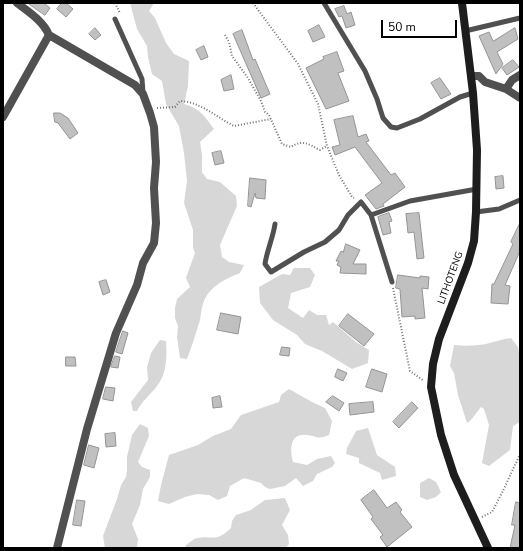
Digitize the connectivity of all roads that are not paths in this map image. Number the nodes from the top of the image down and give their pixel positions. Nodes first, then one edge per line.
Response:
1 (17, 3) edge
2 (324, 3) edge
3 (462, 3) edge
4 (520, 18) edge
5 (114, 19) dead end
6 (465, 31) junction
7 (49, 35) junction
8 (520, 75) edge
9 (472, 76) junction
10 (506, 89) junction
11 (473, 93) junction
12 (143, 94) junction
13 (520, 98) edge
14 (4, 112) edge
15 (477, 189) junction
16 (520, 200) edge
17 (476, 212) junction
18 (371, 215) junction
19 (275, 224) dead end
20 (392, 282) road end
21 (57, 548) edge
22 (488, 548) edge

1 - 7 street
2 - 11 lane
3 - 6 main road, LITHOTENG
4 - 6 lane
5 - 12 lane
6 - 9 main road, LITHOTENG
7 - 12 street
7 - 14 street
8 - 10 street
9 - 10 street
9 - 11 main road, LITHOTENG
10 - 13 street
11 - 15 main road, LITHOTENG
12 - 21 street
15 - 17 main road, LITHOTENG
15 - 18 lane
16 - 17 lane
17 - 22 main road, LITHOTENG
18 - 19 lane
18 - 20 lane

